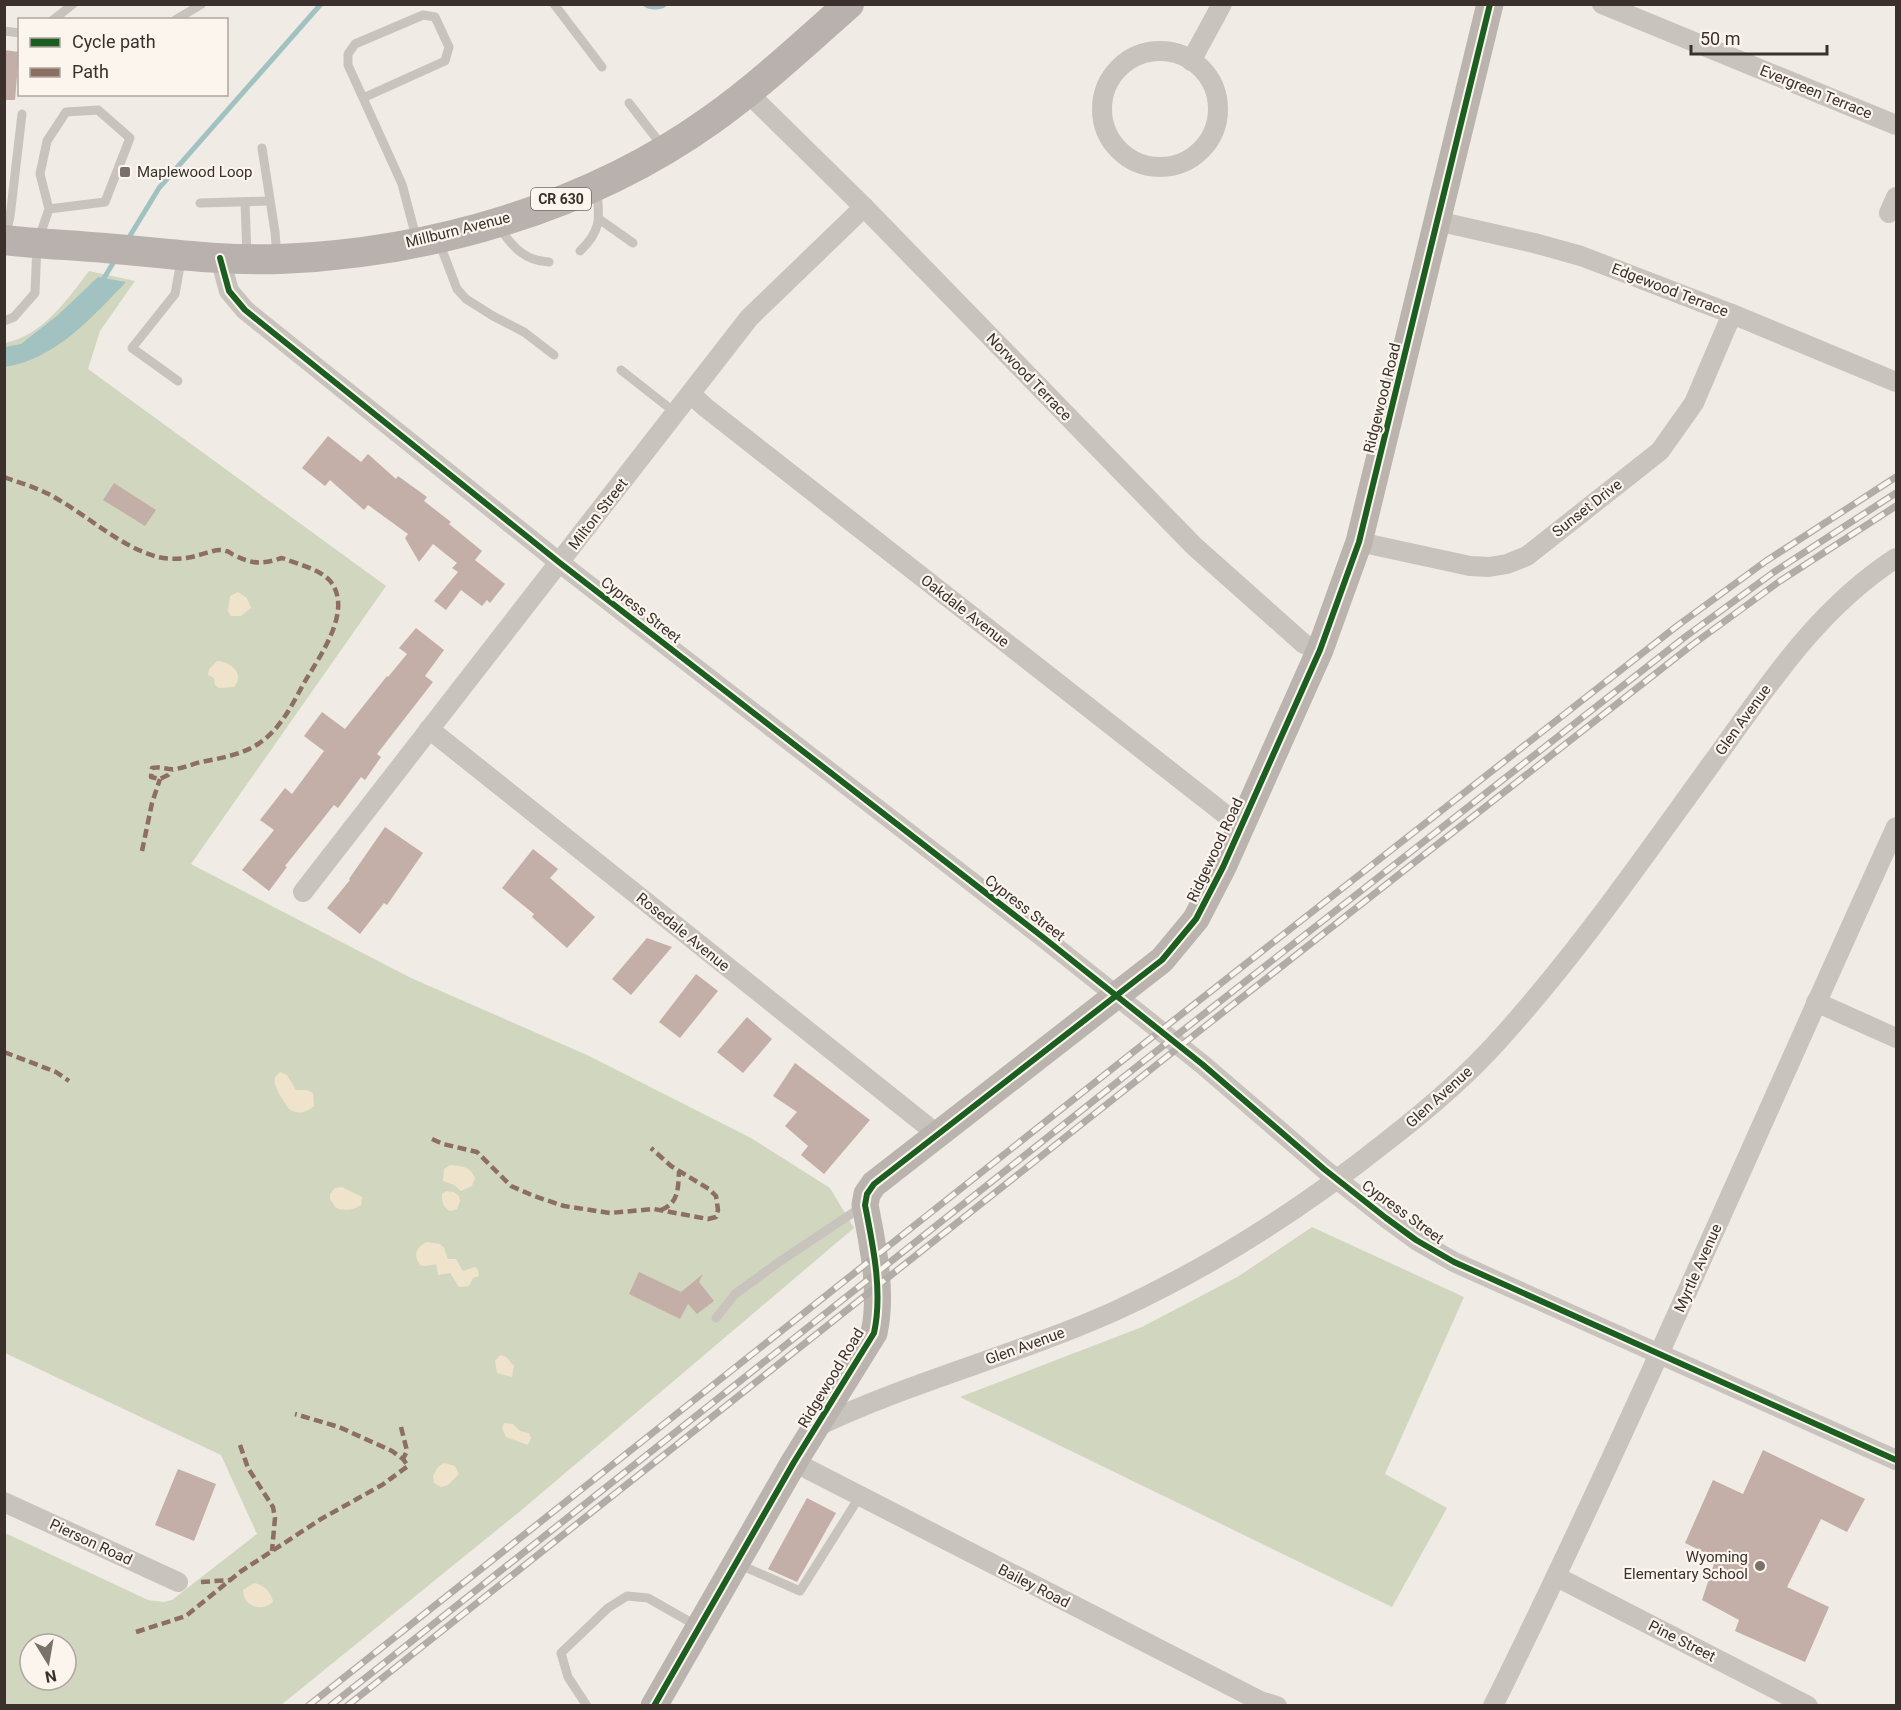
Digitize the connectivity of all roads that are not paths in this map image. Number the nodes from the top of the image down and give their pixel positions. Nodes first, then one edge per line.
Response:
1 (73, 4) edge
2 (202, 4) edge
3 (554, 4) edge
4 (1222, 4) edge
5 (1490, 4) edge
6 (1602, 4) edge
7 (841, 7) edge
8 (56, 18) edge
9 (178, 18) edge
10 (1191, 61) junction
11 (602, 67) dead end
12 (747, 92) junction
13 (363, 98) junction
14 (629, 103) dead end
15 (22, 114) dead end
16 (1896, 125) edge
17 (262, 148) dead end
18 (664, 149) junction
19 (596, 185) junction
20 (269, 201) junction
21 (245, 202) junction
22 (200, 203) dead end
23 (864, 207) junction
24 (49, 209) junction
25 (598, 219) junction
26 (1437, 221) junction
27 (495, 223) junction
28 (4, 240) edge
29 (427, 240) junction
30 (633, 243) dead end
31 (37, 244) junction
32 (580, 251) dead end
33 (171, 254) junction
34 (233, 258) junction
35 (277, 259) junction
36 (549, 262) dead end
37 (1732, 314) junction
38 (4, 321) edge
39 (554, 355) dead end
40 (621, 370) dead end
41 (178, 381) dead end
42 (1896, 382) edge
43 (691, 394) junction
44 (676, 414) junction
45 (1359, 542) junction
46 (1896, 558) edge
47 (560, 563) junction
48 (1320, 650) junction
49 (429, 729) junction
50 (1240, 826) junction
51 (1896, 827) edge
52 (303, 892) dead end
53 (1114, 996) junction
54 (1816, 1002) junction
55 (1896, 1038) edge
56 (937, 1134) junction
57 (1339, 1180) junction
58 (865, 1205) junction
59 (716, 1318) dead end
60 (1660, 1353) junction
61 (816, 1427) junction
62 (1896, 1460) edge
63 (794, 1462) junction
64 (860, 1496) junction
65 (4, 1502) edge
66 (736, 1563) junction
67 (1557, 1577) junction
68 (178, 1582) dead end
69 (699, 1627) junction
70 (587, 1706) edge
71 (654, 1706) edge
72 (1277, 1706) edge
73 (1493, 1706) edge
74 (1808, 1706) edge

1 - 8 lane
2 - 9 lane
3 - 11 lane
4 - 10 street
5 - 26 street, Ridgewood Road
6 - 16 street, Evergreen Terrace
7 - 12 main road, Millburn Avenue / CR 630
10 - 10 street
12 - 18 main road, Millburn Avenue / CR 630
12 - 23 street, Norwood Terrace
13 - 13 lane
13 - 29 lane
14 - 18 lane
15 - 28 lane
17 - 20 lane
18 - 19 main road, Millburn Avenue / CR 630
19 - 25 lane
19 - 27 main road, Millburn Avenue / CR 630
20 - 21 lane
20 - 35 lane
21 - 22 lane
21 - 34 lane
23 - 43 street, Milton Street
23 - 48 street, Norwood Terrace
24 - 24 lane
24 - 31 lane
25 - 30 lane
25 - 32 lane
26 - 37 street, Edgewood Terrace
26 - 45 street, Ridgewood Road
27 - 29 main road, Millburn Avenue / CR 630
27 - 36 lane
28 - 31 main road, Millburn Avenue / CR 630
29 - 35 main road, Millburn Avenue / CR 630
29 - 39 lane
31 - 33 main road, Millburn Avenue / CR 630
31 - 38 lane
33 - 34 main road, Millburn Avenue / CR 630
33 - 41 lane
34 - 35 main road, Millburn Avenue / CR 630
34 - 47 street, Cypress Street
37 - 42 street, Edgewood Terrace
37 - 45 street, Sunset Drive
40 - 44 lane
43 - 44 street, Milton Street
43 - 50 street, Oakdale Avenue
44 - 47 street, Milton Street
45 - 48 street, Ridgewood Road
46 - 57 street, Glen Avenue
47 - 49 street, Milton Street
47 - 53 street, Cypress Street
48 - 50 street, Ridgewood Road
49 - 52 street, Milton Street
49 - 56 street, Rosedale Avenue
50 - 53 street, Ridgewood Road
51 - 54 street, Myrtle Avenue
53 - 56 street, Ridgewood Road
53 - 57 street, Cypress Street
54 - 55 street
54 - 60 street, Myrtle Avenue
56 - 58 street, Ridgewood Road
57 - 60 street, Cypress Street
57 - 61 street, Glen Avenue
58 - 59 lane
58 - 61 street, Ridgewood Road
60 - 62 street, Cypress Street
60 - 67 street, Myrtle Avenue
61 - 63 street, Ridgewood Road
63 - 64 street, Bailey Road
63 - 66 street, Ridgewood Road
64 - 66 lane
64 - 72 street, Bailey Road
65 - 68 street, Pierson Road
66 - 69 street, Ridgewood Road
67 - 73 street, Myrtle Avenue
67 - 74 street, Pine Street
69 - 70 lane
69 - 71 street, Ridgewood Road

